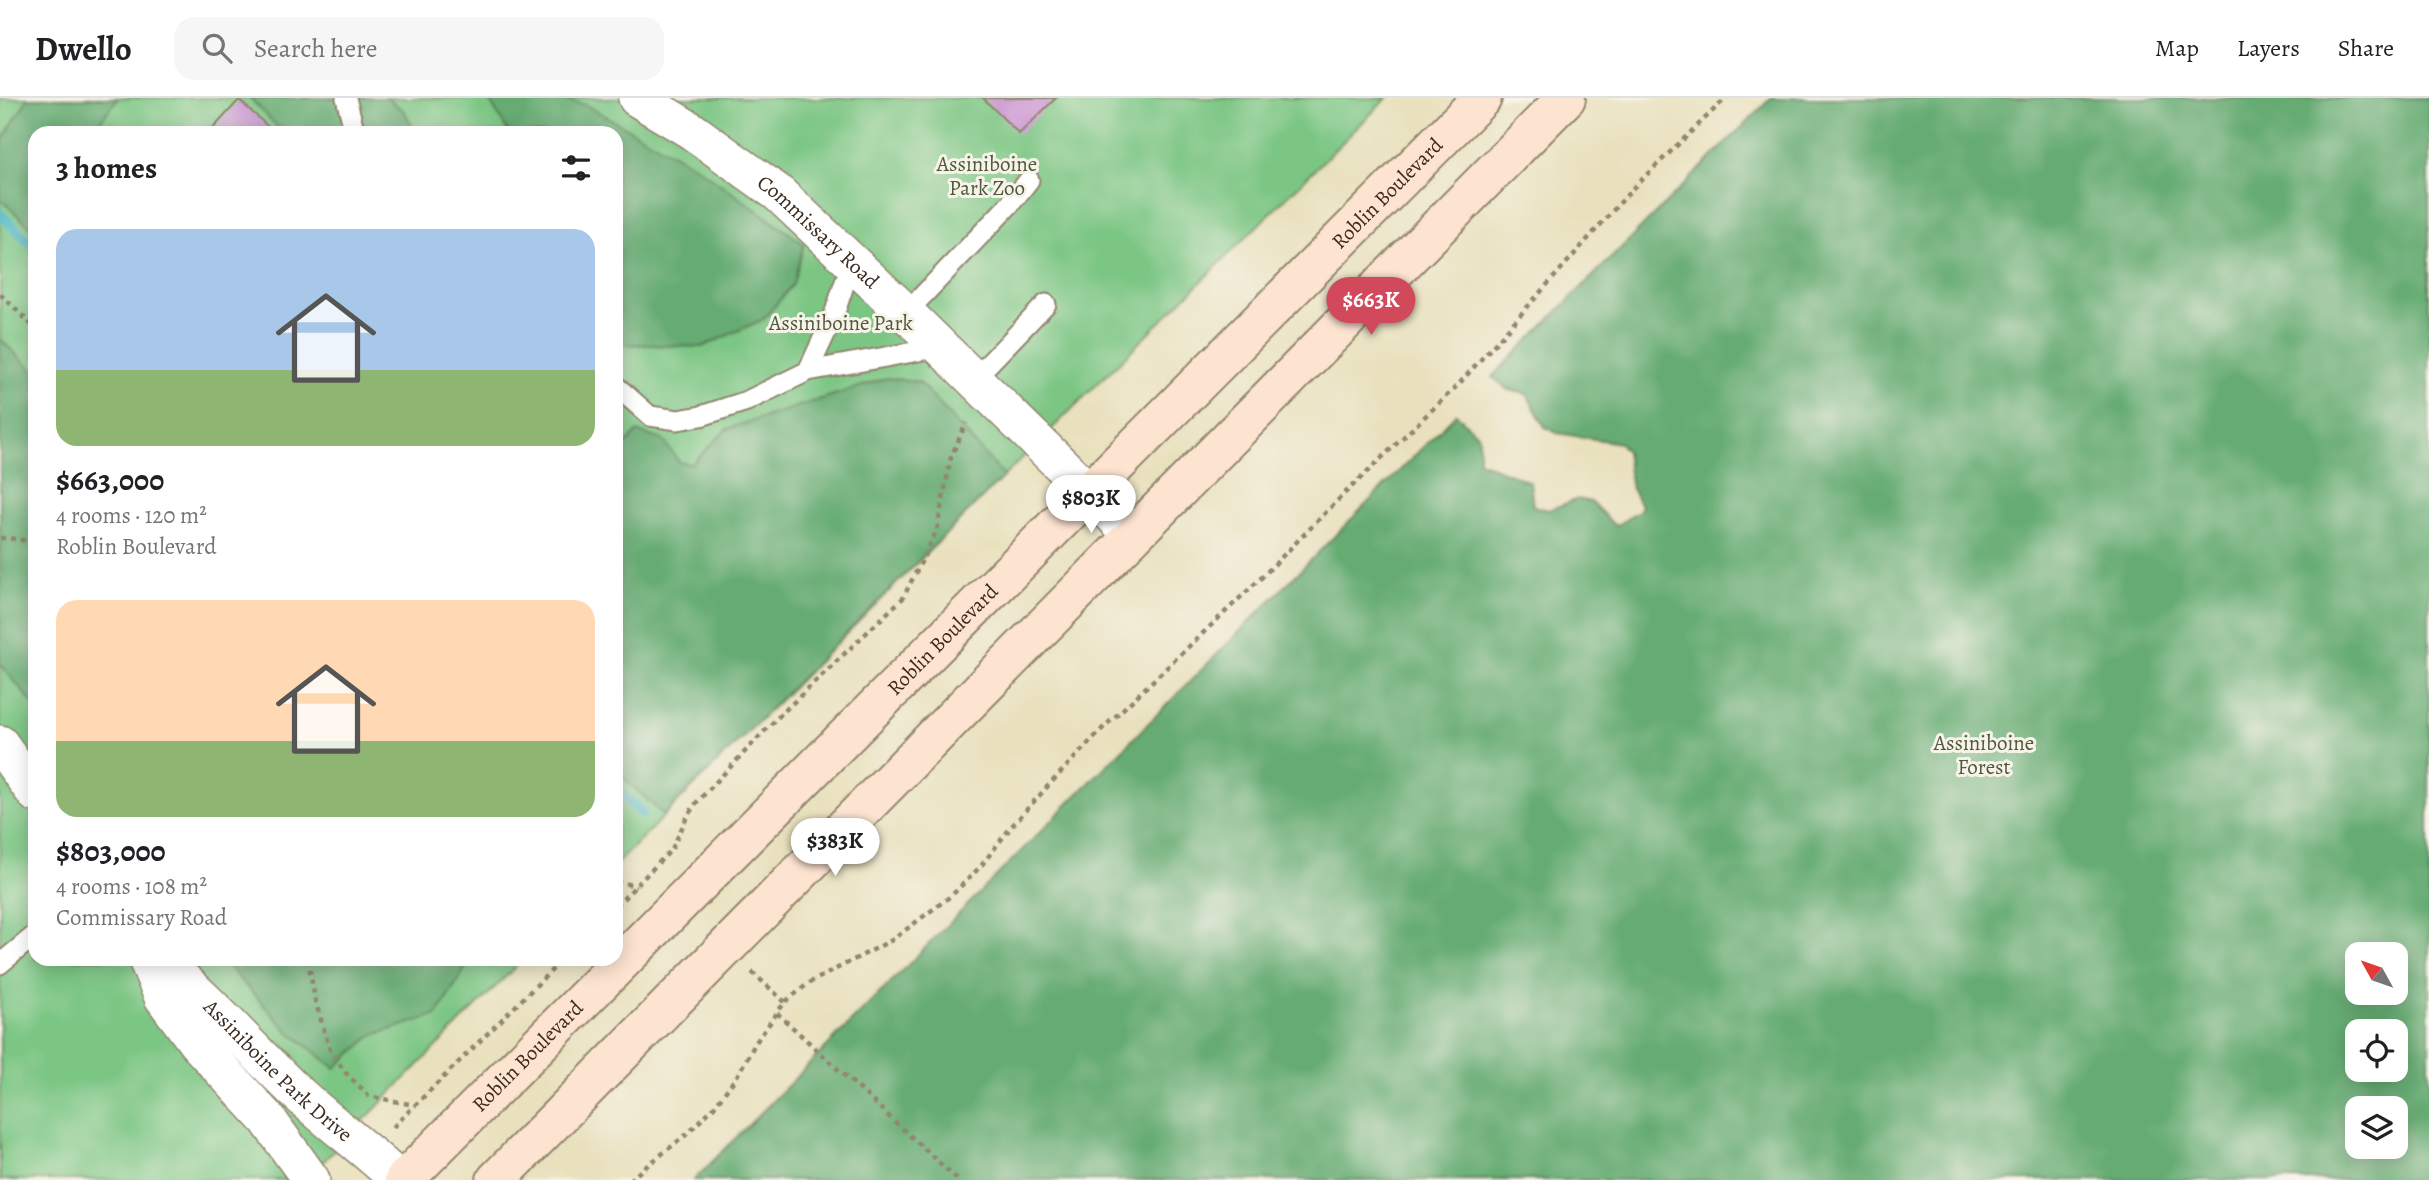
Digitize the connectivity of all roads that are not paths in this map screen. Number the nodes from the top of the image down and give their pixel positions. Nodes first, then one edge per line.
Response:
1 (346, 98) edge
2 (637, 98) edge
3 (1482, 98) edge
4 (1566, 98) edge
5 (353, 126) edge
6 (1029, 180) dead end
7 (852, 261) junction
8 (1046, 304) dead end
9 (906, 313) junction
10 (941, 346) junction
11 (808, 371) junction
12 (981, 386) junction
13 (623, 392) edge
14 (1088, 492) junction
15 (1133, 535) junction
16 (0, 744) edge
17 (28, 783) edge
18 (28, 941) edge
19 (623, 958) edge
20 (0, 964) edge
21 (150, 966) edge
22 (167, 966) edge
23 (615, 966) edge
24 (311, 1180) edge
25 (401, 1180) edge
26 (496, 1180) edge

1 - 5 lane
2 - 7 street, Commissary Road
3 - 14 main road, Roblin Boulevard
4 - 15 main road
6 - 9 lane
7 - 9 street, Commissary Road
7 - 11 lane
8 - 12 lane
9 - 10 street, Commissary Road
10 - 11 lane
10 - 12 street, Commissary Road
11 - 13 lane
12 - 14 street, Commissary Road
14 - 15 street, Commissary Road
14 - 19 main road, Roblin Boulevard
15 - 26 main road
16 - 17 street
18 - 20 lane
21 - 24 street, Assiniboine Park Drive
22 - 25 street, Assiniboine Park Drive
23 - 25 main road, Roblin Boulevard

